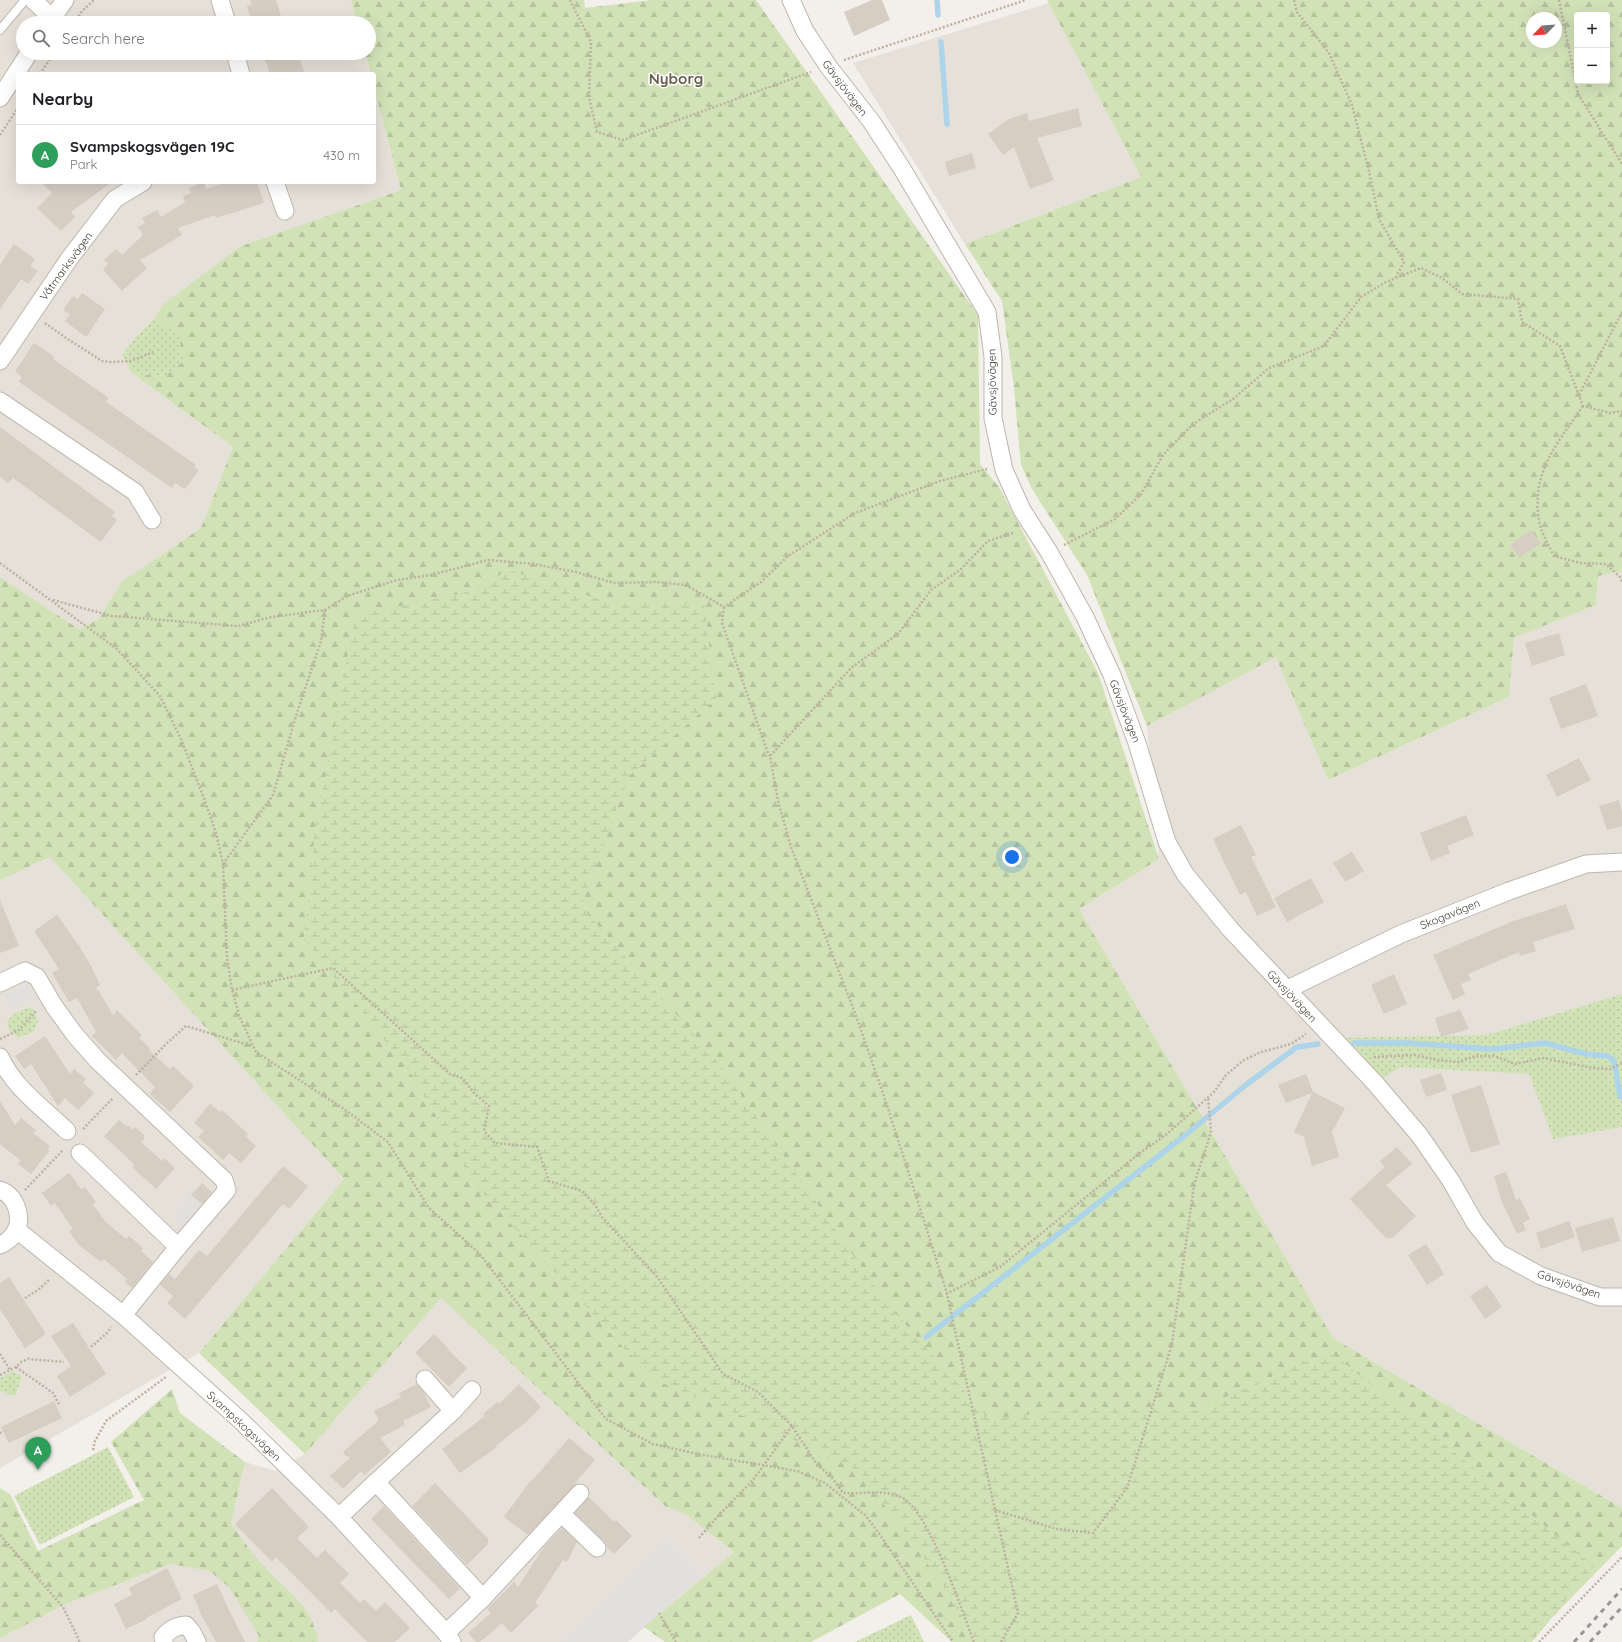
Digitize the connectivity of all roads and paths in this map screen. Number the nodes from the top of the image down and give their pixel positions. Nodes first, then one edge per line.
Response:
1 (25, 0) edge
2 (33, 0) edge
3 (65, 0) edge
4 (94, 0) edge
5 (220, 0) edge
6 (570, 0) edge
7 (791, 0) edge
8 (1026, 0) edge
9 (1294, 0) edge
10 (1559, 0) edge
11 (47, 16) edge
12 (54, 16) edge
13 (79, 16) edge
14 (225, 16) edge
15 (0, 30) edge
16 (24, 60) edge
17 (49, 60) edge
18 (237, 60) edge
19 (828, 66) junction
20 (17, 72) edge
21 (41, 72) edge
22 (240, 72) edge
23 (16, 73) edge
24 (0, 98) edge
25 (16, 111) edge
26 (0, 136) edge
27 (1622, 164) edge
28 (140, 184) edge
29 (276, 184) edge
30 (285, 211) dead end
31 (1396, 278) junction
32 (1622, 312) edge
33 (32, 314) junction
34 (153, 352) dead end
35 (0, 361) edge
36 (1579, 395) junction
37 (0, 401) edge
38 (1583, 406) junction
39 (1622, 411) edge
40 (1003, 464) junction
41 (152, 520) dead end
42 (1036, 533) junction
43 (1049, 552) junction
44 (0, 563) edge
45 (1622, 582) edge
46 (51, 600) junction
47 (724, 607) junction
48 (325, 610) junction
49 (770, 756) junction
50 (1622, 862) edge
51 (223, 864) junction
52 (0, 983) edge
53 (232, 990) junction
54 (1286, 990) junction
55 (51, 1000) junction
56 (1317, 1022) junction
57 (0, 1039) edge
58 (0, 1057) edge
59 (1354, 1061) junction
60 (1622, 1063) edge
61 (1208, 1097) junction
62 (67, 1131) dead end
63 (80, 1153) dead end
64 (0, 1190) edge
65 (16, 1230) junction
66 (0, 1245) edge
67 (178, 1247) junction
68 (54, 1274) dead end
69 (946, 1294) junction
70 (1622, 1297) edge
71 (25, 1298) dead end
72 (118, 1319) junction
73 (91, 1347) dead end
74 (0, 1354) edge
75 (64, 1362) dead end
76 (16, 1367) junction
77 (180, 1368) junction
78 (10, 1370) junction
79 (0, 1375) edge
80 (426, 1379) dead end
81 (472, 1390) dead end
82 (60, 1406) dead end
83 (453, 1410) junction
84 (792, 1426) junction
85 (93, 1450) dead end
86 (764, 1465) junction
87 (376, 1482) junction
88 (580, 1493) dead end
89 (995, 1510) junction
90 (562, 1514) junction
91 (339, 1517) junction
92 (0, 1535) edge
93 (699, 1538) dead end
94 (597, 1548) dead end
95 (1622, 1557) edge
96 (483, 1598) junction
97 (659, 1613) dead end
98 (449, 1638) edge
99 (80, 1642) edge
100 (164, 1642) edge
101 (197, 1642) edge
102 (676, 1642) edge
103 (953, 1642) edge
104 (974, 1642) edge
105 (1001, 1642) edge
106 (1539, 1642) edge

1 - 15 lane
2 - 11 street
3 - 12 street
4 - 13 path
5 - 14 street
6 - 19 path
7 - 19 street, Gävsjövägen
8 - 19 path
9 - 31 path
10 - 27 path
16 - 20 street
17 - 21 path
18 - 22 street
19 - 40 street, Gävsjövägen
23 - 24 street
25 - 26 path
28 - 33 street, Våtmarksvägen
29 - 30 street
31 - 36 path
31 - 43 path
32 - 36 path
33 - 34 path
33 - 35 street, Våtmarksvägen
36 - 38 path
37 - 41 street
38 - 39 path
38 - 45 path
40 - 42 street, Gävsjövägen
40 - 47 path
42 - 43 street, Gävsjövägen
42 - 49 path
43 - 54 street, Gävsjövägen
44 - 46 path
46 - 48 path
46 - 51 path
47 - 48 path
47 - 49 path
48 - 51 path
49 - 69 path
50 - 54 street, Skogavägen
51 - 53 path
52 - 55 street
53 - 84 path
53 - 86 path
54 - 56 street, Gävsjövägen
55 - 57 path
55 - 67 street
56 - 59 street, Gävsjövägen
56 - 61 path
58 - 62 street
59 - 60 path
59 - 70 street, Gävsjövägen
61 - 69 path
61 - 89 path
63 - 67 street
64 - 65 street
65 - 66 street
65 - 72 street, Svampskogsvägen
67 - 72 street
68 - 71 path
69 - 89 path
72 - 73 path
72 - 77 street, Svampskogsvägen
74 - 78 path
75 - 76 path
76 - 78 path
76 - 82 path
77 - 85 path
77 - 91 street, Svampskogsvägen
78 - 79 path
80 - 83 street
81 - 83 street
83 - 87 street
84 - 86 path
84 - 104 path
86 - 93 path
86 - 103 path
87 - 91 street
87 - 96 street
88 - 90 street
89 - 105 path
90 - 94 street
90 - 96 street
91 - 98 street, Svampskogsvägen
92 - 99 path
95 - 106 path
96 - 98 street
97 - 102 path
100 - 101 street

